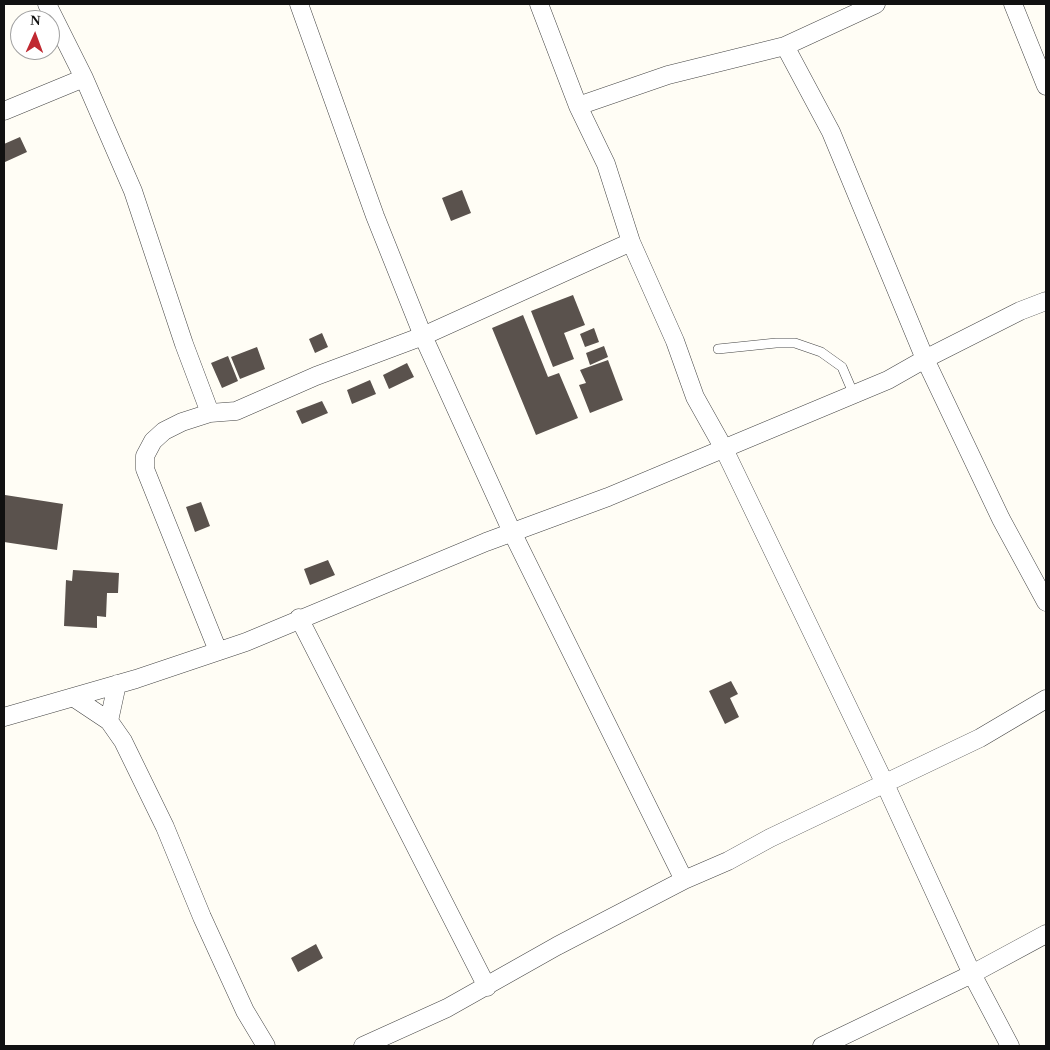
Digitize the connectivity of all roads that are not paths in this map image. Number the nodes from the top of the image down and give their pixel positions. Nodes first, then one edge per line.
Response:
1 (47, 4) edge
2 (299, 4) edge
3 (539, 4) edge
4 (876, 4) edge
5 (1013, 4) edge
6 (785, 46) junction
7 (1042, 61) edge
8 (84, 78) junction
9 (1046, 86) edge
10 (578, 106) junction
11 (4, 112) edge
12 (631, 242) junction
13 (1046, 301) edge
14 (423, 336) junction
15 (718, 349) dead end
16 (925, 359) junction
17 (854, 395) junction
18 (210, 413) junction
19 (723, 447) junction
20 (512, 532) junction
21 (1046, 602) edge
22 (298, 618) junction
23 (218, 651) junction
24 (117, 684) junction
25 (73, 697) junction
26 (1046, 699) edge
27 (4, 717) edge
28 (109, 721) junction
29 (885, 784) junction
30 (684, 880) junction
31 (1046, 934) edge
32 (972, 974) junction
33 (487, 987) junction
34 (266, 1046) edge
35 (363, 1046) edge
36 (822, 1046) edge
37 (1010, 1046) edge

1 - 8 street
2 - 14 street
3 - 10 street
4 - 6 street
5 - 7 street
6 - 10 street
6 - 16 street
7 - 9 street
8 - 11 street
8 - 18 street
10 - 12 street
12 - 14 street
12 - 19 street
13 - 16 street
14 - 18 street
14 - 20 street
15 - 17 lane
16 - 17 street
16 - 21 street
17 - 19 street
18 - 23 street
19 - 20 street
19 - 29 street
20 - 22 street
20 - 30 street
22 - 23 street
22 - 33 street
23 - 24 street
24 - 25 street
24 - 28 street
25 - 27 street
25 - 28 street
26 - 29 street
28 - 34 street
29 - 30 street
29 - 32 street
30 - 33 street
31 - 32 street
32 - 36 street
32 - 37 street
33 - 35 street

